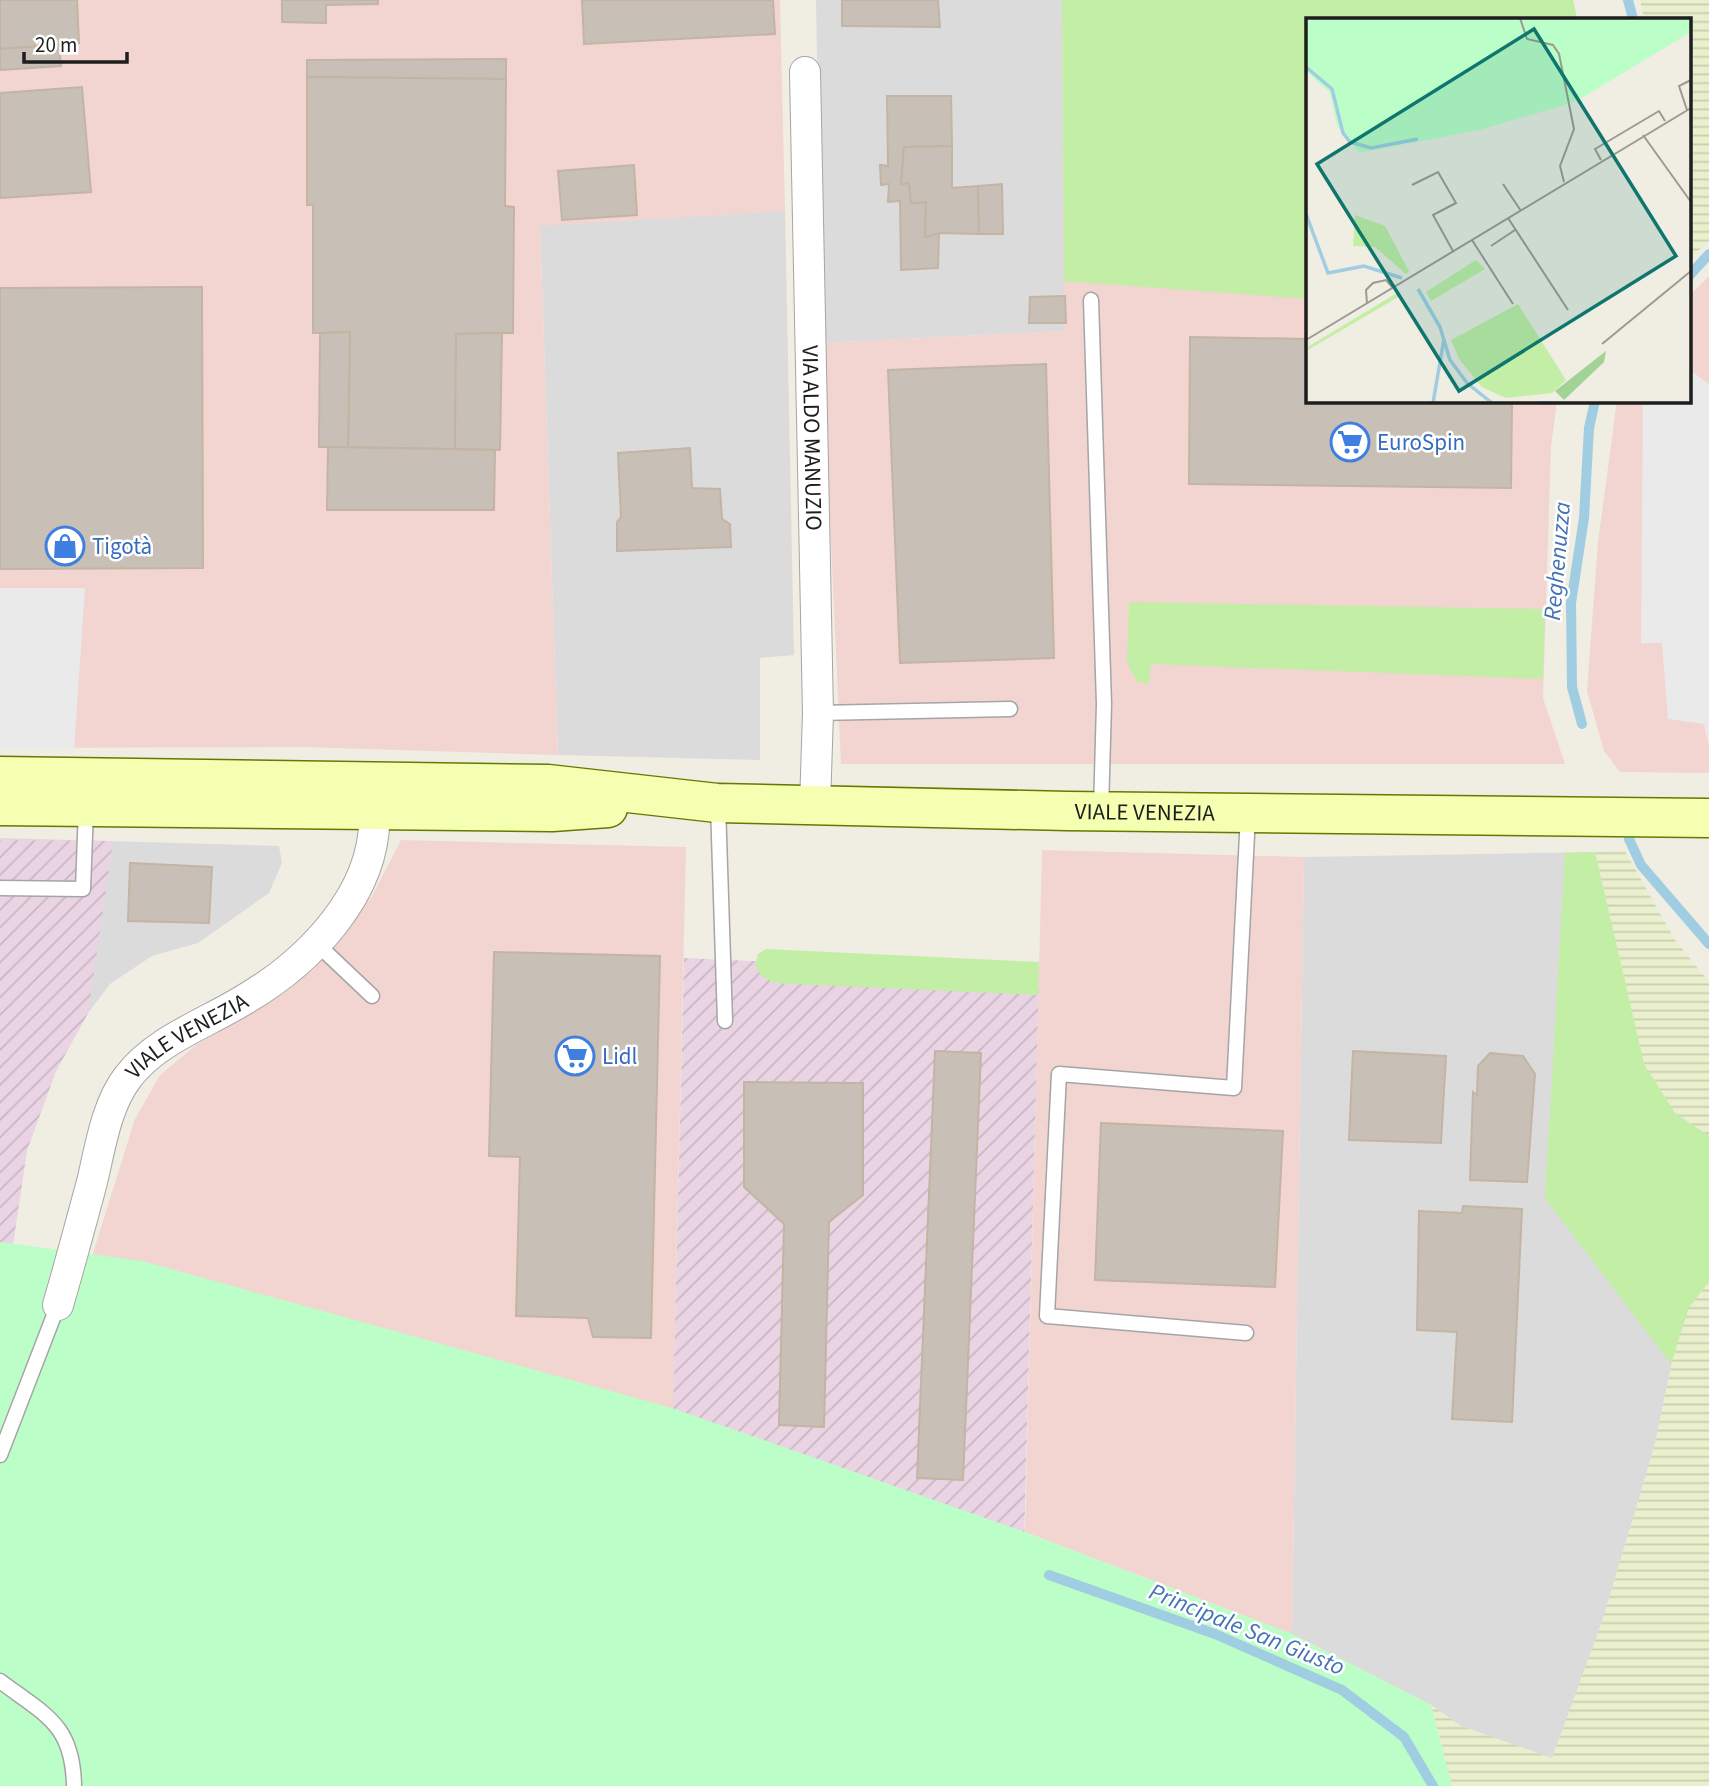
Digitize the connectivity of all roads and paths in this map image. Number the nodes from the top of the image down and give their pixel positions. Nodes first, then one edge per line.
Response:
1 (805, 72) dead end
2 (1091, 300) dead end
3 (1010, 709) dead end
4 (817, 713) junction
5 (174, 780) junction
6 (315, 782) junction
7 (447, 783) junction
8 (4, 786) edge
9 (705, 803) junction
10 (815, 805) junction
11 (86, 807) junction
12 (374, 810) junction
13 (1101, 811) junction
14 (1248, 813) junction
15 (1709, 818) edge
16 (0, 888) edge
17 (315, 942) junction
18 (372, 996) dead end
19 (725, 1021) dead end
20 (58, 1305) joint
21 (1246, 1332) dead end
22 (0, 1455) edge
23 (0, 1681) edge
24 (74, 1786) edge

1 - 4 street, VIA ALDO MANUZIO
2 - 13 lane
3 - 4 lane
4 - 10 street, VIA ALDO MANUZIO
5 - 6 main road, VIALE VENEZIA
5 - 8 main road, VIALE VENEZIA
5 - 11 lane
6 - 7 main road, VIALE VENEZIA
6 - 12 street, VIALE VENEZIA
7 - 9 main road, VIALE VENEZIA
7 - 12 street, VIALE VENEZIA
8 - 11 main road, VIALE VENEZIA
9 - 10 main road, VIALE VENEZIA
9 - 12 main road, VIALE VENEZIA
9 - 19 lane
10 - 13 main road, VIALE VENEZIA
11 - 12 main road, VIALE VENEZIA
11 - 16 lane
12 - 17 street, VIALE VENEZIA
13 - 14 main road, VIALE VENEZIA
14 - 15 main road, VIALE VENEZIA
14 - 21 lane
17 - 18 lane
17 - 20 street, VIALE VENEZIA
20 - 22 lane
23 - 24 lane

